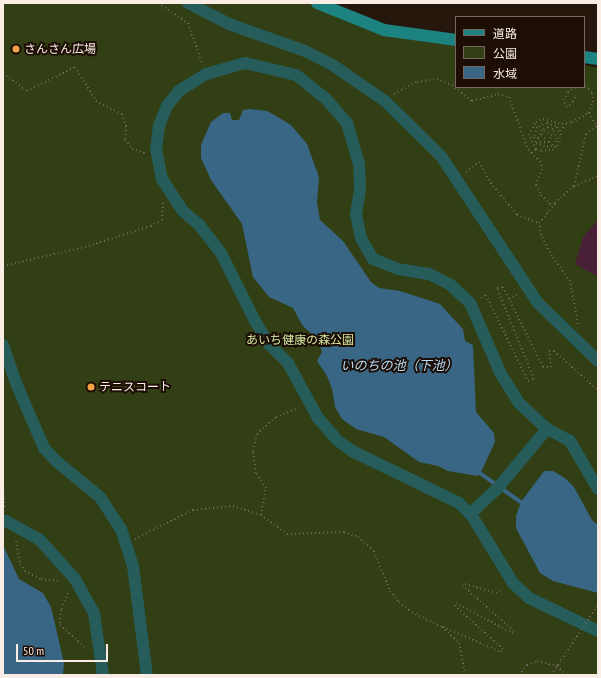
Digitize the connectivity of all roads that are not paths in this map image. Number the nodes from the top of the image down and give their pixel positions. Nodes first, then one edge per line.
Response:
1 (188, 3) edge
2 (317, 3) edge
3 (455, 40) edge
4 (585, 57) edge
5 (598, 59) edge
6 (3, 345) edge
7 (598, 361) edge
8 (547, 429) junction
9 (598, 489) edge
10 (470, 514) junction
11 (5, 522) edge
12 (598, 631) edge
13 (103, 675) edge
14 (147, 675) edge

1 - 7 street
2 - 3 street
4 - 5 street
6 - 14 street
8 - 9 street
8 - 10 street
8 - 10 street
10 - 12 street
11 - 13 street

